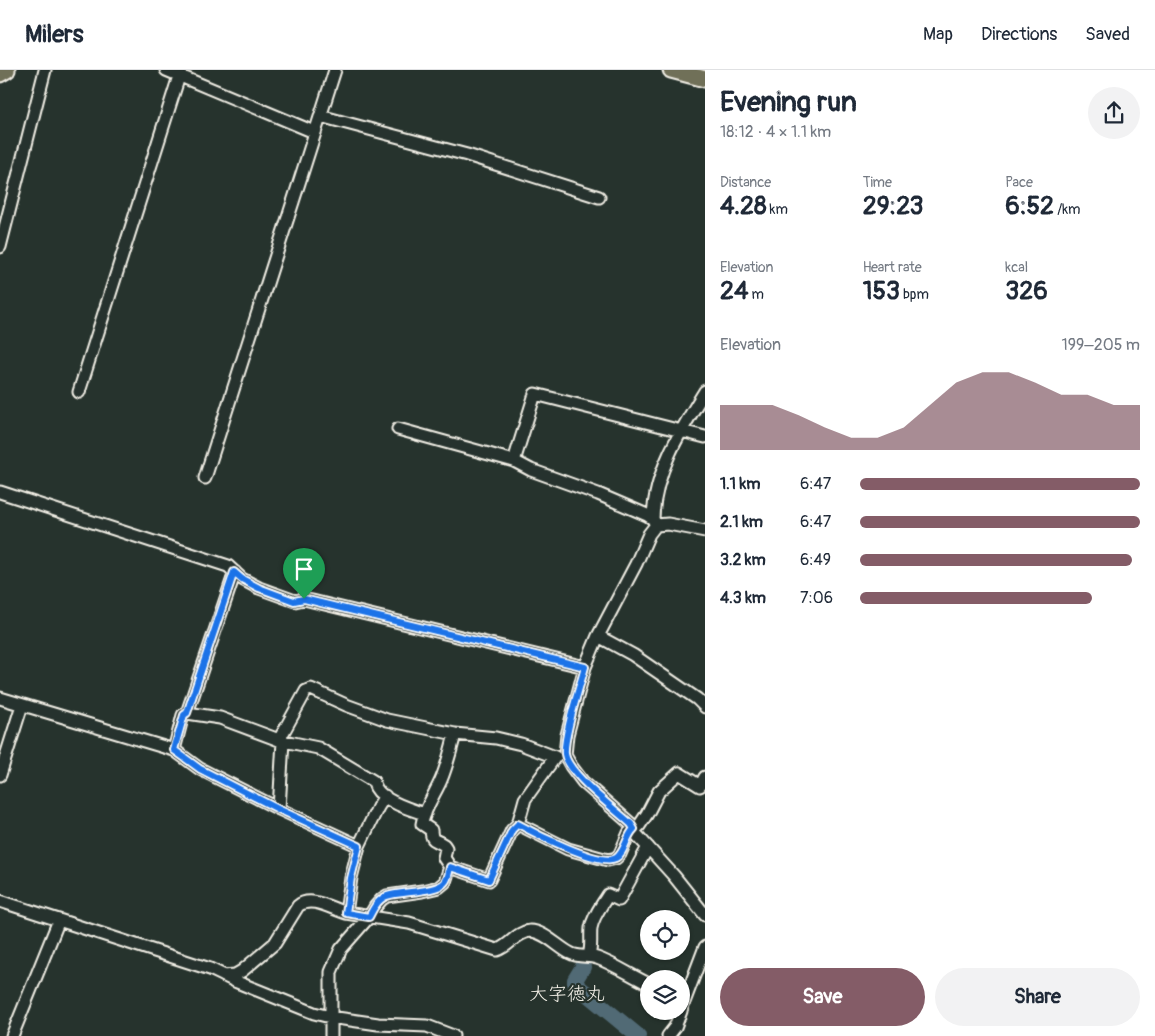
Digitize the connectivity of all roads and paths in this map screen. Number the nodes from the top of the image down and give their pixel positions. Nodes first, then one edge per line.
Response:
1 (7, 70) edge
2 (44, 70) edge
3 (166, 70) edge
4 (335, 70) edge
5 (671, 70) edge
6 (180, 72) edge
7 (0, 74) edge
8 (705, 80) edge
9 (320, 116) junction
10 (314, 132) junction
11 (599, 197) dead end
12 (0, 247) edge
13 (705, 391) edge
14 (79, 392) dead end
15 (398, 429) dead end
16 (681, 430) junction
17 (705, 437) edge
18 (514, 461) junction
19 (205, 478) dead end
20 (0, 492) edge
21 (655, 522) junction
22 (705, 531) edge
23 (234, 572) junction
24 (598, 636) junction
25 (585, 667) junction
26 (0, 698) edge
27 (22, 705) junction
28 (705, 707) edge
29 (187, 713) junction
30 (455, 734) junction
31 (281, 740) junction
32 (174, 750) junction
33 (560, 756) junction
34 (0, 775) edge
35 (703, 785) edge
36 (385, 796) junction
37 (278, 809) junction
38 (425, 814) junction
39 (518, 824) junction
40 (634, 829) junction
41 (359, 846) junction
42 (648, 847) junction
43 (450, 867) junction
44 (0, 901) edge
45 (703, 909) edge
46 (346, 913) junction
47 (369, 917) junction
48 (59, 920) junction
49 (705, 947) edge
50 (589, 956) junction
51 (224, 976) junction
52 (640, 980) edge
53 (690, 981) edge
54 (330, 1017) junction
55 (678, 1020) edge
56 (12, 1036) edge
57 (330, 1036) edge
58 (452, 1036) edge
59 (668, 1036) edge

1 - 7 main road
2 - 12 street
3 - 6 street
4 - 9 street
5 - 8 main road
6 - 10 street
6 - 14 street
9 - 10 street
9 - 11 street
10 - 19 street
13 - 16 street
15 - 18 street
16 - 17 street
16 - 18 street
16 - 21 street
18 - 21 street
20 - 23 street
21 - 22 street
21 - 24 street
23 - 25 street
23 - 29 street
24 - 25 street
24 - 28 street
25 - 33 street
26 - 27 street
27 - 32 street
27 - 34 street
29 - 31 street
29 - 32 street
30 - 31 street
30 - 33 street
30 - 38 street
31 - 36 street
31 - 37 street
32 - 37 street
33 - 39 street
33 - 40 street
35 - 40 street
36 - 38 street
36 - 41 street
37 - 41 street
38 - 43 street
39 - 40 street
39 - 43 street
40 - 42 street
41 - 46 street
42 - 45 street
42 - 50 street
43 - 47 street
44 - 48 street
46 - 47 street
46 - 51 street
47 - 50 street
47 - 54 street
48 - 51 street
48 - 56 street
49 - 53 street
50 - 52 street
51 - 54 street
54 - 57 street
54 - 58 street
55 - 59 street

